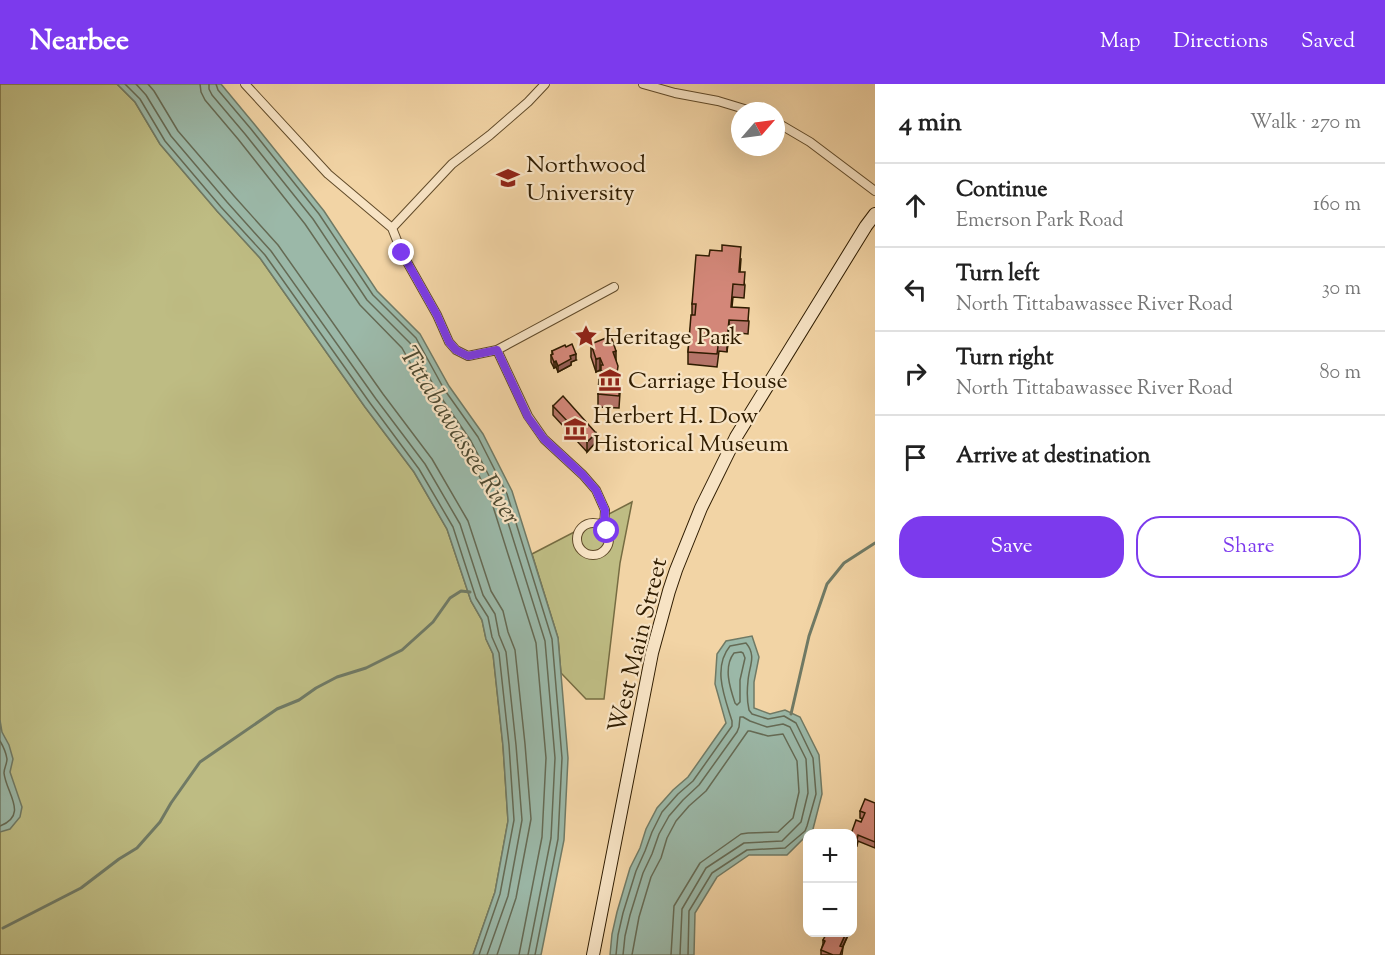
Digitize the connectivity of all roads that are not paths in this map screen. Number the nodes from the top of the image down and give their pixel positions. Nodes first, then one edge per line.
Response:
1 (245, 84) edge
2 (545, 84) edge
3 (643, 84) edge
4 (731, 105) edge
5 (785, 127) edge
6 (875, 191) edge
7 (875, 214) edge
8 (392, 228) junction
9 (614, 287) dead end
10 (497, 350) junction
11 (604, 527) dead end
12 (593, 955) edge

1 - 8 street
2 - 8 street
3 - 4 street
5 - 6 street
7 - 12 street, West Main Street
8 - 10 street
9 - 10 street
10 - 11 street

